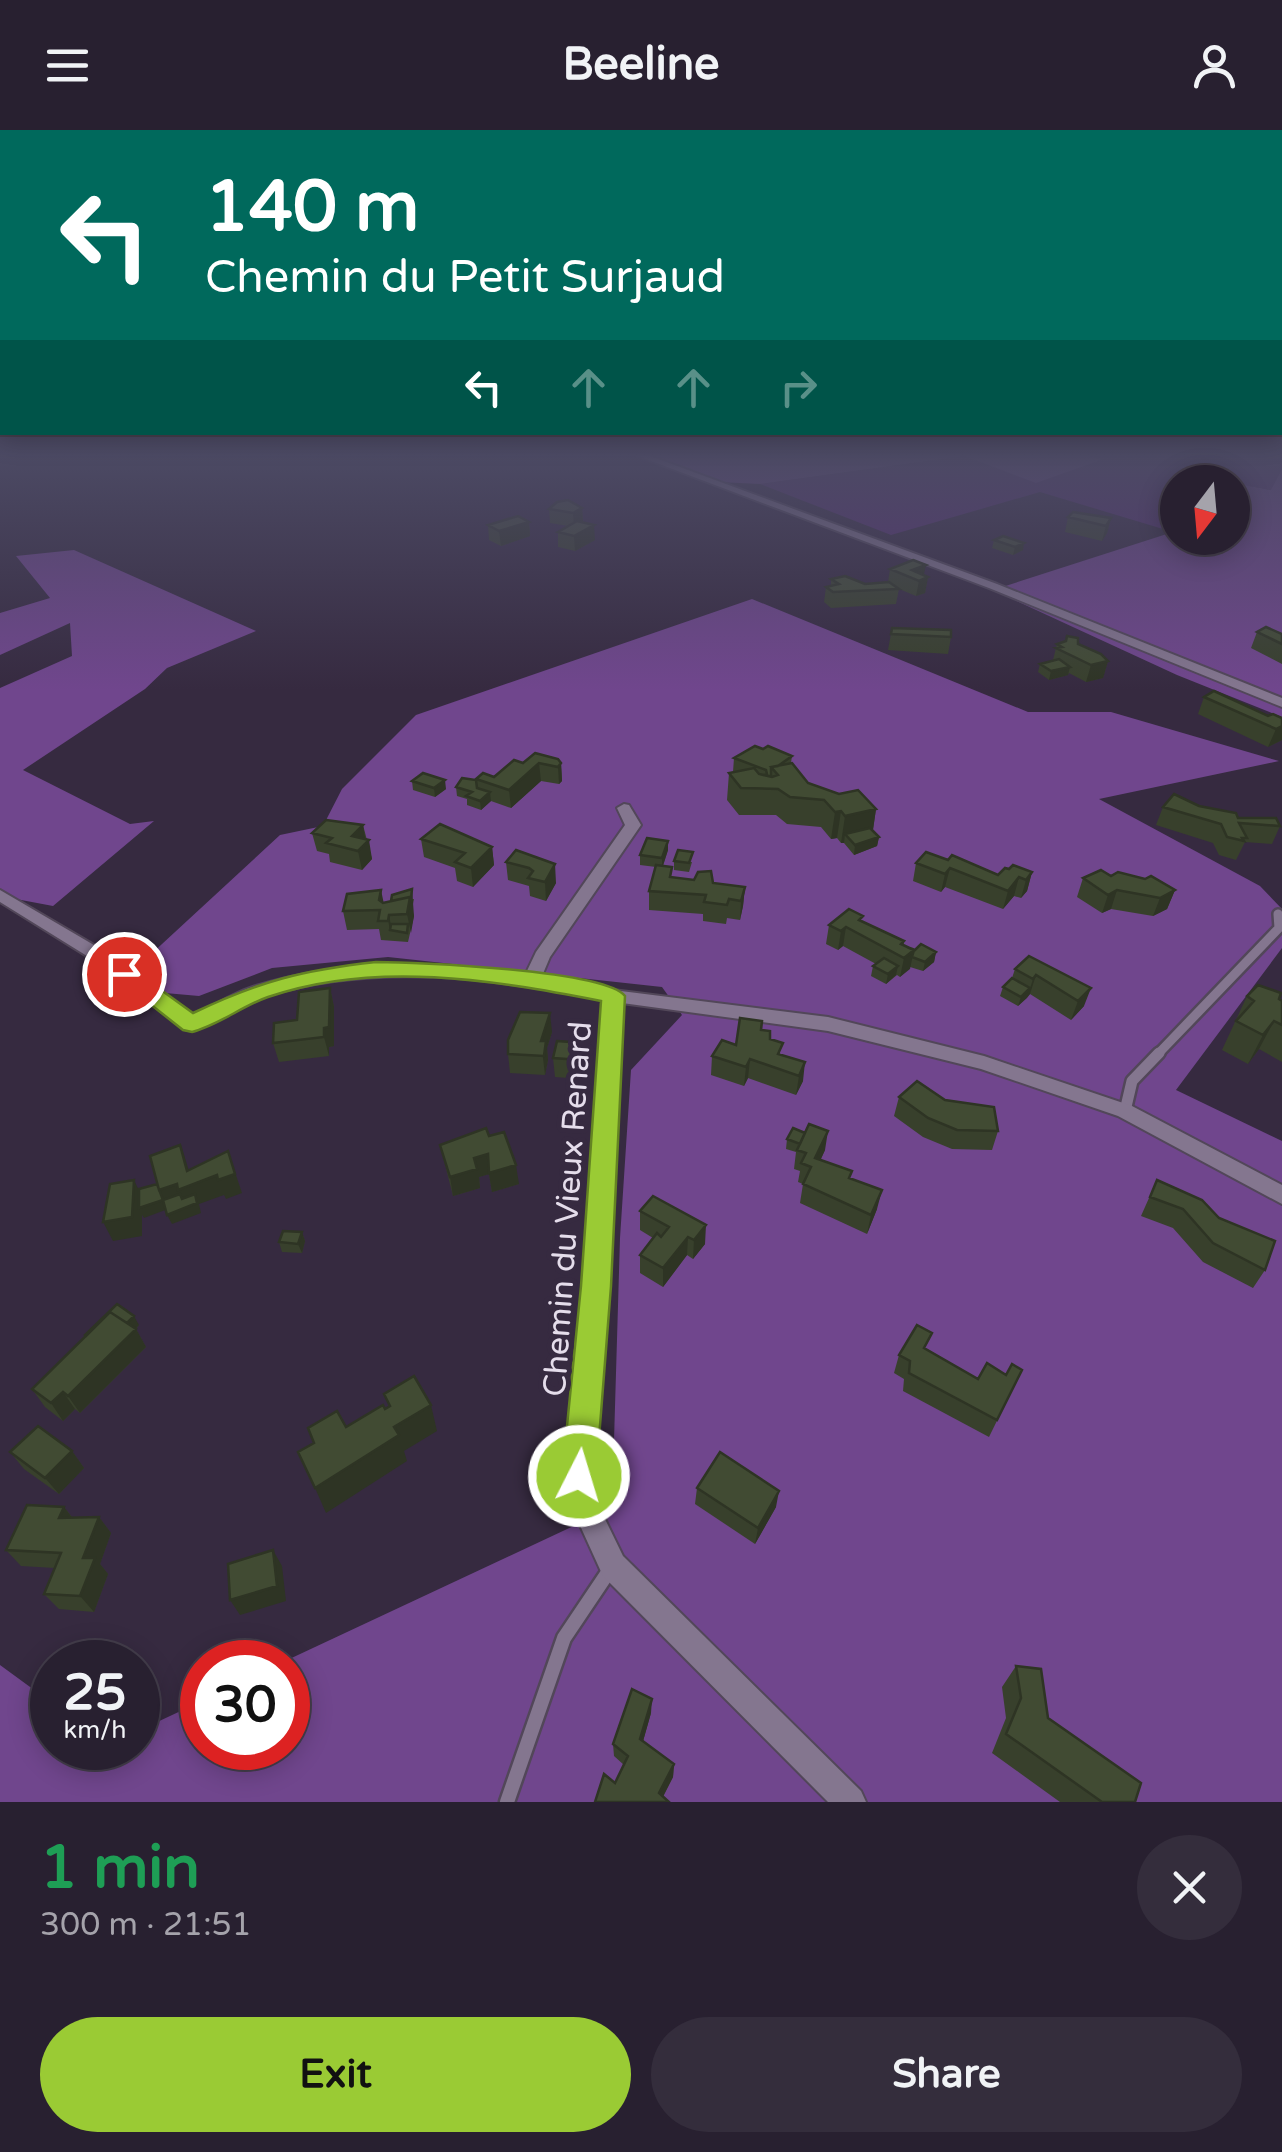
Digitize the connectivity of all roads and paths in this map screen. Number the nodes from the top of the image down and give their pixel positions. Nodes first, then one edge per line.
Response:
1 (853, 534) edge
2 (1282, 703) edge
3 (624, 808) dead end
4 (0, 895) edge
5 (1278, 914) dead end
6 (532, 980) junction
7 (613, 996) junction
8 (1125, 1111) junction
9 (1282, 1195) edge
10 (613, 1566) junction
11 (507, 1802) edge
12 (850, 1802) edge

1 - 2 street
3 - 6 street
4 - 6 street
5 - 8 lane
6 - 7 street
7 - 8 street
7 - 10 street, Chemin du Vieux Renard
8 - 9 street
10 - 11 lane
10 - 12 street, Chemin du Vieux Renard

